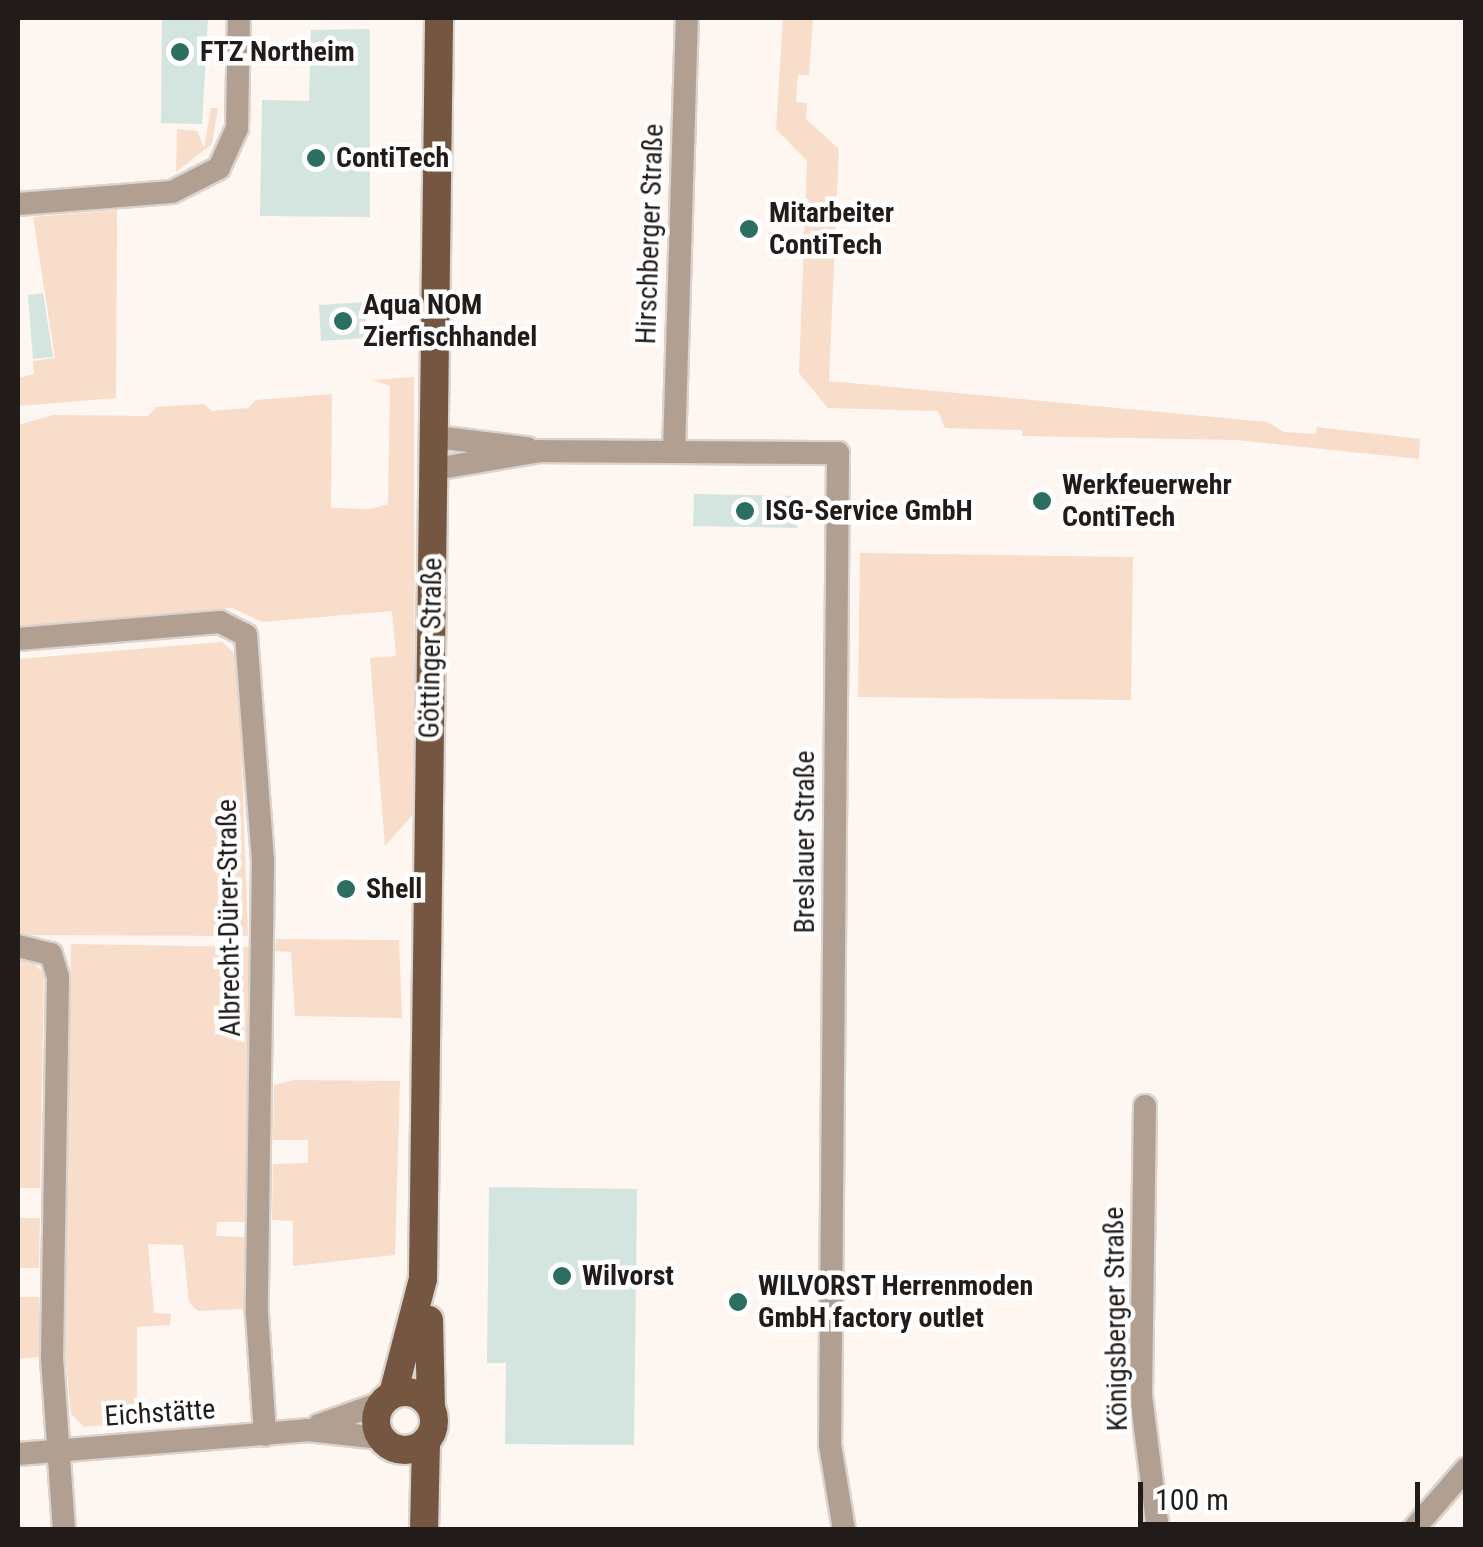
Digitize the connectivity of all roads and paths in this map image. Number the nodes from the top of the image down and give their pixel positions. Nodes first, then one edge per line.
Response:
1 (239, 18) edge
2 (439, 18) edge
3 (686, 18) edge
4 (18, 204) edge
5 (436, 437) junction
6 (540, 451) junction
7 (674, 452) junction
8 (435, 469) junction
9 (18, 639) edge
10 (18, 946) edge
11 (1145, 1106) dead end
12 (423, 1279) junction
13 (387, 1399) junction
14 (430, 1406) junction
15 (307, 1430) junction
16 (265, 1435) junction
17 (426, 1441) junction
18 (389, 1444) junction
19 (56, 1450) junction
20 (18, 1454) edge
21 (1466, 1469) edge
22 (424, 1528) edge
23 (1407, 1529) edge
24 (64, 1530) edge
25 (844, 1530) edge
26 (1158, 1530) edge

1 - 4 street
2 - 5 main road, Göttinger Straße
3 - 7 street, Hirschberger Straße
5 - 6 street, Breslauer Straße
5 - 8 main road, Göttinger Straße
6 - 7 street, Breslauer Straße
6 - 8 street, Breslauer Straße
7 - 25 street, Breslauer Straße
8 - 12 main road, Göttinger Straße
9 - 16 street, Albrecht-Dürer-Straße
10 - 19 street
11 - 26 street, Königsberger Straße
12 - 13 main road, Göttinger Straße
12 - 14 main road, Göttinger Straße
13 - 14 main road
13 - 15 street, Eichstätte
13 - 18 main road, Göttinger Straße
14 - 17 main road, Göttinger Straße
15 - 16 street, Eichstätte
15 - 18 street, Eichstätte
16 - 19 street, Eichstätte
17 - 18 main road
17 - 22 main road, Göttinger Straße
18 - 22 main road, Göttinger Straße
19 - 20 street, Eichstätte
19 - 24 street
21 - 23 street

